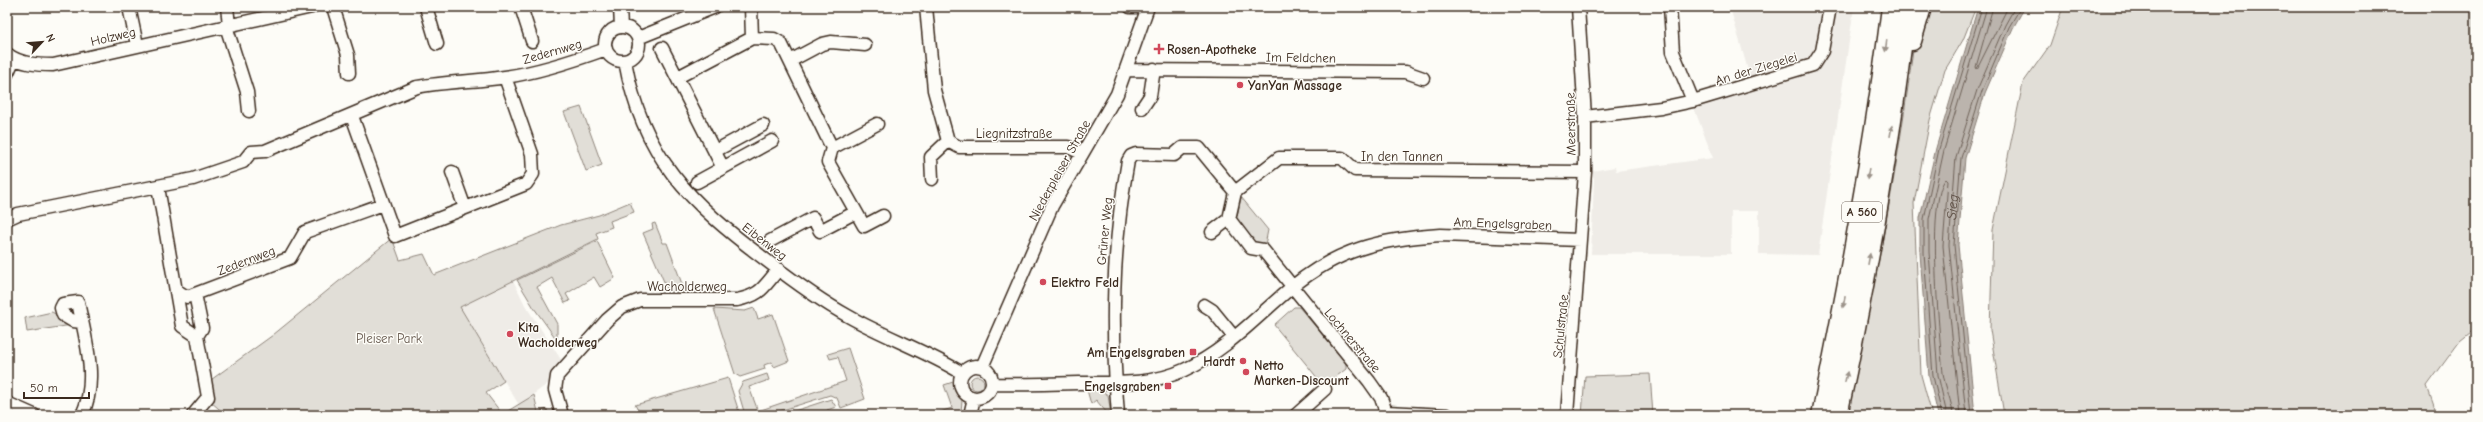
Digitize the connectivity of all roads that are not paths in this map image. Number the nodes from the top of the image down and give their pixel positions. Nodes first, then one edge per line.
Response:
1 (129, 7) edge
2 (227, 7) edge
3 (333, 7) edge
4 (426, 7) edge
5 (521, 7) edge
6 (620, 7) edge
7 (715, 7) edge
8 (750, 7) edge
9 (926, 7) edge
10 (1130, 7) edge
11 (1148, 7) edge
12 (1578, 7) edge
13 (1670, 7) edge
14 (1830, 7) edge
15 (1891, 7) edge
16 (1908, 7) edge
17 (1922, 7) edge
18 (306, 8) edge
19 (228, 26) junction
20 (621, 27) junction
21 (638, 38) junction
22 (752, 38) junction
23 (532, 42) dead end
24 (438, 44) dead end
25 (865, 44) dead end
26 (137, 45) junction
27 (662, 48) dead end
28 (606, 49) junction
29 (11, 56) edge
30 (625, 60) junction
31 (790, 61) junction
32 (1154, 69) junction
33 (1127, 70) junction
34 (349, 73) dead end
35 (7, 74) edge
36 (505, 77) junction
37 (678, 77) junction
38 (1423, 78) dead end
39 (1693, 101) junction
40 (1896, 105) junction
41 (1142, 108) dead end
42 (249, 111) dead end
43 (352, 116) junction
44 (1585, 117) junction
45 (876, 124) dead end
46 (763, 125) dead end
47 (772, 141) dead end
48 (948, 141) junction
49 (832, 148) junction
50 (715, 151) junction
51 (1082, 153) junction
52 (723, 168) junction
53 (452, 172) dead end
54 (1585, 172) junction
55 (932, 179) dead end
56 (698, 182) dead end
57 (158, 187) junction
58 (1235, 192) junction
59 (383, 204) junction
60 (465, 208) junction
61 (856, 212) junction
62 (883, 216) dead end
63 (7, 219) edge
64 (1229, 219) junction
65 (1212, 232) dead end
66 (1580, 240) junction
67 (770, 241) dead end
68 (779, 270) junction
69 (1292, 287) junction
70 (176, 290) junction
71 (195, 294) junction
72 (1204, 306) dead end
73 (82, 322) dead end
74 (197, 336) junction
75 (1234, 337) junction
76 (982, 367) junction
77 (962, 373) junction
78 (1115, 383) junction
79 (992, 384) junction
80 (1325, 389) dead end
81 (974, 398) junction
82 (7, 403) edge
83 (1387, 413) edge
84 (34, 415) edge
85 (82, 415) edge
86 (193, 415) edge
87 (562, 415) edge
88 (970, 415) edge
89 (1118, 415) edge
90 (1296, 415) edge
91 (1448, 415) edge
92 (1567, 415) edge
93 (1821, 415) edge
94 (1838, 415) edge

1 - 26 street
2 - 19 street
3 - 34 street
4 - 24 street
5 - 23 street
6 - 20 street
7 - 21 street
8 - 22 street
9 - 48 street
10 - 11 street
11 - 33 street, Niederpleiser Straße
12 - 44 street, Meerstraße
13 - 39 street
14 - 39 street, An der Ziegelei
15 -> 93 highway, A 560
16 - 40 highway, A 560
17 - 40 highway
18 - 19 street, Holzweg
19 - 26 street, Holzweg
19 - 42 street
20 - 21 street
20 - 28 street
21 - 30 street
22 - 31 street
22 - 37 street
25 - 31 street
26 - 29 street, Holzweg
27 - 37 street
28 - 30 street
28 - 36 street, Zedernweg
29 - 35 street
30 - 68 street, Eibenweg
31 - 49 street
32 - 33 street, Im Feldchen
32 - 38 street, Im Feldchen
32 - 41 street
33 - 51 street, Niederpleiser Straße
36 - 43 street, Zedernweg
36 - 60 street
37 - 50 street
39 - 44 street, An der Ziegelei
94 -> 40 highway, A 560
43 - 57 street, Zedernweg
43 - 59 street
44 - 54 street, Meerstraße
45 - 49 street
46 - 50 street
47 - 52 street
48 - 51 street, Liegnitzstraße
48 - 55 street
49 - 61 street
50 - 52 street
51 - 76 street, Niederpleiser Straße
52 - 56 street
53 - 60 street
54 - 58 street, In den Tannen
54 - 66 street, Meerstraße
57 - 63 street, Zedernweg
57 - 70 street
58 - 64 street
58 - 78 street, Grüner Weg
59 - 60 street
59 - 71 street, Zedernweg
61 - 62 street
61 - 67 street
64 - 65 street
64 - 69 street
66 - 69 street, Am Engelsgraben
66 - 92 street, Schulstraße
68 - 77 street, Eibenweg
68 - 87 street, Wacholderweg
69 - 75 street, Am Engelsgraben
69 - 83 street, Lochnerstraße
70 - 71 street
70 - 74 street
71 - 74 street
72 - 75 street
73 - 85 street
74 - 86 street
75 - 78 street, Am Engelsgraben
76 - 77 street
76 - 79 street
77 - 81 street
78 - 79 street, Am Engelsgraben
78 - 89 street, Grüner Weg
79 - 81 street
80 - 90 street
81 - 88 street
82 - 84 street
83 - 91 street

